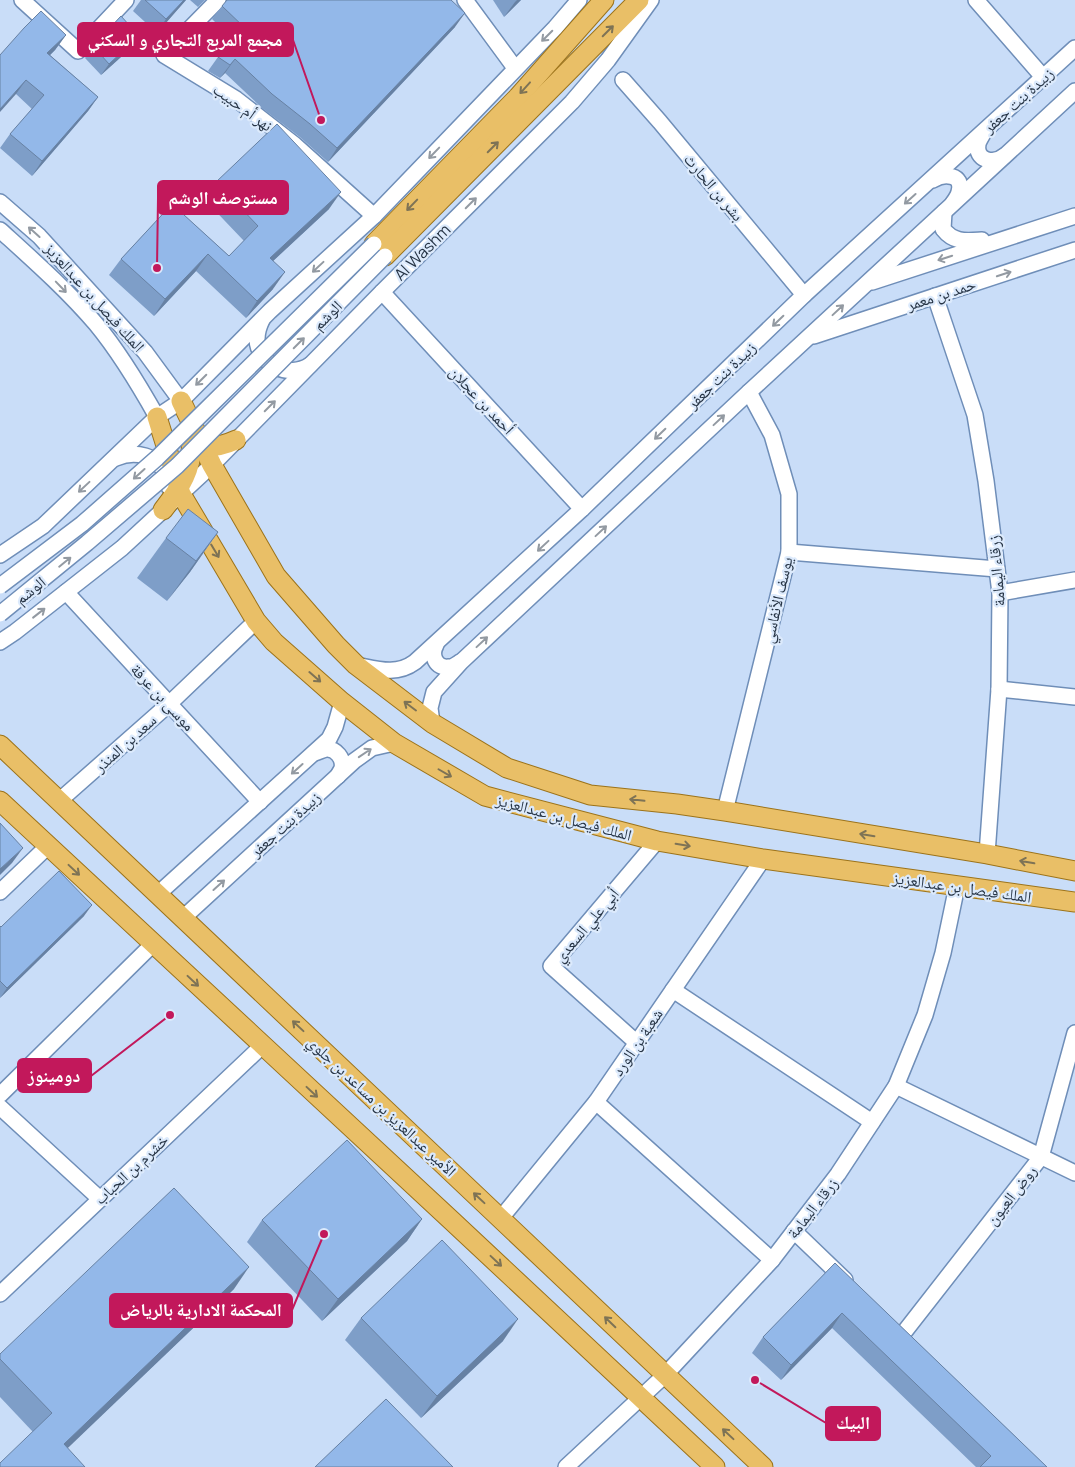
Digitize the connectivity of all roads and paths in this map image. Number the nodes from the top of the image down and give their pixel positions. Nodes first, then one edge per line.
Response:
1 (22, 0) edge
2 (126, 0) edge
3 (218, 0) edge
4 (465, 0) edge
5 (579, 0) edge
6 (604, 0) edge
7 (639, 0) edge
8 (651, 0) edge
9 (976, 0) edge
10 (1075, 48) edge
11 (515, 68) junction
12 (1044, 77) junction
13 (622, 80) dead end
14 (1075, 91) edge
15 (984, 131) junction
16 (1008, 153) junction
17 (926, 184) junction
18 (0, 202) edge
19 (948, 208) junction
20 (374, 216) junction
21 (1075, 216) edge
22 (0, 230) edge
23 (1006, 238) junction
24 (380, 250) junction
25 (1075, 250) edge
26 (866, 284) junction
27 (382, 292) junction
28 (804, 295) junction
29 (935, 296) junction
30 (270, 311) junction
31 (808, 338) junction
32 (316, 360) junction
33 (749, 392) junction
34 (181, 401) junction
35 (157, 418) junction
36 (236, 440) joint
37 (202, 453) junction
38 (113, 459) junction
39 (180, 492) junction
40 (582, 508) junction
41 (163, 510) junction
42 (789, 552) junction
43 (0, 555) edge
44 (997, 569) junction
45 (1075, 580) edge
46 (0, 586) edge
47 (66, 592) junction
48 (1000, 593) junction
49 (0, 614) edge
50 (256, 621) junction
51 (0, 642) edge
52 (436, 645) junction
53 (461, 662) junction
54 (356, 665) junction
55 (999, 688) junction
56 (1075, 697) edge
57 (342, 702) junction
58 (169, 704) junction
59 (432, 723) junction
60 (394, 744) junction
61 (0, 745) edge
62 (314, 753) junction
63 (338, 776) junction
64 (0, 801) edge
65 (59, 801) junction
66 (260, 802) junction
67 (725, 811) junction
68 (657, 841) junction
69 (48, 846) junction
70 (987, 854) junction
71 (763, 859) junction
72 (1075, 871) edge
73 (957, 886) junction
74 (0, 892) edge
75 (158, 894) junction
76 (1075, 902) edge
77 (183, 918) junction
78 (153, 944) junction
79 (673, 990) junction
80 (1075, 1033) edge
81 (637, 1043) junction
82 (262, 1046) junction
83 (896, 1086) junction
84 (0, 1095) edge
85 (596, 1102) junction
86 (0, 1107) edge
87 (872, 1122) junction
88 (1041, 1157) junction
89 (1075, 1173) edge
90 (100, 1198) junction
91 (501, 1218) junction
92 (794, 1231) junction
93 (772, 1260) junction
94 (855, 1290) edge
95 (0, 1294) edge
96 (889, 1322) edge
97 (665, 1374) junction
98 (641, 1397) junction
99 (566, 1467) edge
100 (716, 1467) edge
101 (764, 1467) edge

1 - 2 street
3 - 20 street, نهر أم حبيب
4 - 11 street
5 -> 11 street
6 -> 24 main road, الوشم
24 -> 7 main road, الوشم
27 -> 8 street, Al Washm
9 - 12 street
10 - 12 street, زبيدة بنت جعفر
11 -> 20 street
12 - 15 street, زبيدة بنت جعفر
13 - 28 street, بشر بن الحارث
14 - 16 street, زبيدة بنت جعفر
15 - 16 street
15 - 17 street, زبيدة بنت جعفر
16 - 19 street, زبيدة بنت جعفر
17 - 19 street
17 -> 28 street, زبيدة بنت جعفر
34 -> 18 street, الملك فيصل بن عبدالعزيز
19 - 23 street
19 - 26 street, زبيدة بنت جعفر
20 -> 30 street
21 - 23 street, حمد بن معمر
22 -> 35 street, الملك فيصل بن عبدالعزيز
23 -> 26 street, حمد بن معمر
24 -> 46 street, الوشم, bridge
49 -> 24 street, الوشم, bridge
29 -> 25 street, حمد بن معمر
31 -> 26 street, زبيدة بنت جعفر
27 - 32 street, Al Washm
27 - 40 street, أحمد بن عجلان
28 -> 40 street, زبيدة بنت جعفر
29 - 31 street, حمد بن معمر
29 - 44 street, زرقاء اليمامة
30 - 32 street
30 -> 34 street
31 - 33 street, زبيدة بنت جعفر
36 -> 32 street, Al Washm
33 - 42 street, يوسف الأنفاسي
53 -> 33 street, زبيدة بنت جعفر
34 - 35 street
34 - 37 main road, الملك فيصل بن عبدالعزيز
35 - 37 main road
35 - 38 street
35 - 39 main road, الملك فيصل بن عبدالعزيز
36 - 37 main road
37 - 39 street
37 - 39 main road
37 - 54 main road, الملك فيصل بن عبدالعزيز
38 - 41 street
38 -> 43 street
39 - 41 main road
39 -> 50 main road, الملك فيصل بن عبدالعزيز
40 -> 52 street, زبيدة بنت جعفر
41 - 47 street, الوشم
42 - 44 street
42 - 67 street, يوسف الأنفاسي
44 - 48 street, زرقاء اليمامة
45 - 48 street
51 -> 47 street, الوشم
47 - 58 street, موسى بن عرفة
48 - 55 street, زرقاء اليمامة
50 -> 57 main road, الملك فيصل بن عبدالعزيز
50 - 58 street, سعد بن المنذر
52 - 53 street
52 - 54 street, زبيدة بنت جعفر
53 - 59 street, زبيدة بنت جعفر
59 -> 54 main road, الملك فيصل بن عبدالعزيز
55 - 56 street
55 - 70 street, زرقاء اليمامة
57 - 60 main road, الملك فيصل بن عبدالعزيز
57 - 62 street, زبيدة بنت جعفر
58 - 65 street, سعد بن المنذر
58 - 66 street, موسى بن عرفة
67 -> 59 main road, الملك فيصل بن عبدالعزيز
63 -> 60 street, زبيدة بنت جعفر
60 -> 68 main road, الملك فيصل بن عبدالعزيز
61 - 65 main road, الأمير عبدالعزيز بن مساعد بن جلوي
62 - 63 street
62 -> 66 street, زبيدة بنت جعفر
77 -> 63 street, زبيدة بنت جعفر
64 - 69 main road
65 - 75 main road, الأمير عبدالعزيز بن مساعد بن جلوي
66 - 75 street, زبيدة بنت جعفر
70 -> 67 main road, الملك فيصل بن عبدالعزيز
68 -> 71 main road, الملك فيصل بن عبدالعزيز
68 - 81 street, أبي علي السعدي
69 - 74 street
69 -> 78 main road
72 -> 70 main road, الملك فيصل بن عبدالعزيز
71 - 73 main road, الملك فيصل بن عبدالعزيز
71 - 79 street, شعبة بن الورد
73 - 76 main road, الملك فيصل بن عبدالعزيز
73 - 83 street, زرقاء اليمامة
75 - 77 main road, الأمير عبدالعزيز بن مساعد بن جلوي
91 -> 77 main road, الأمير عبدالعزيز بن مساعد بن جلوي
78 -> 82 main road
78 - 84 street
79 - 81 street, شعبة بن الورد
79 - 87 street
80 - 88 street, روض العيون
81 - 85 street, شعبة بن الورد
82 - 90 street, خشرم بن الحباب
82 -> 98 main road
83 - 87 street, زرقاء اليمامة
83 - 88 street
85 - 91 street, شعبة بن الورد
85 - 93 street
86 - 90 street
87 - 92 street, زرقاء اليمامة
88 - 89 street
88 - 96 street, روض العيون
90 - 95 street, خشرم بن الحباب
97 -> 91 main road, الأمير عبدالعزيز بن مساعد بن جلوي
92 - 93 street, زرقاء اليمامة
92 - 94 street
93 - 97 street, زرقاء اليمامة
97 - 98 street, زرقاء اليمامة
101 -> 97 main road, الأمير عبدالعزيز بن مساعد بن جلوي
98 - 99 street, زرقاء اليمامة
98 - 100 main road

